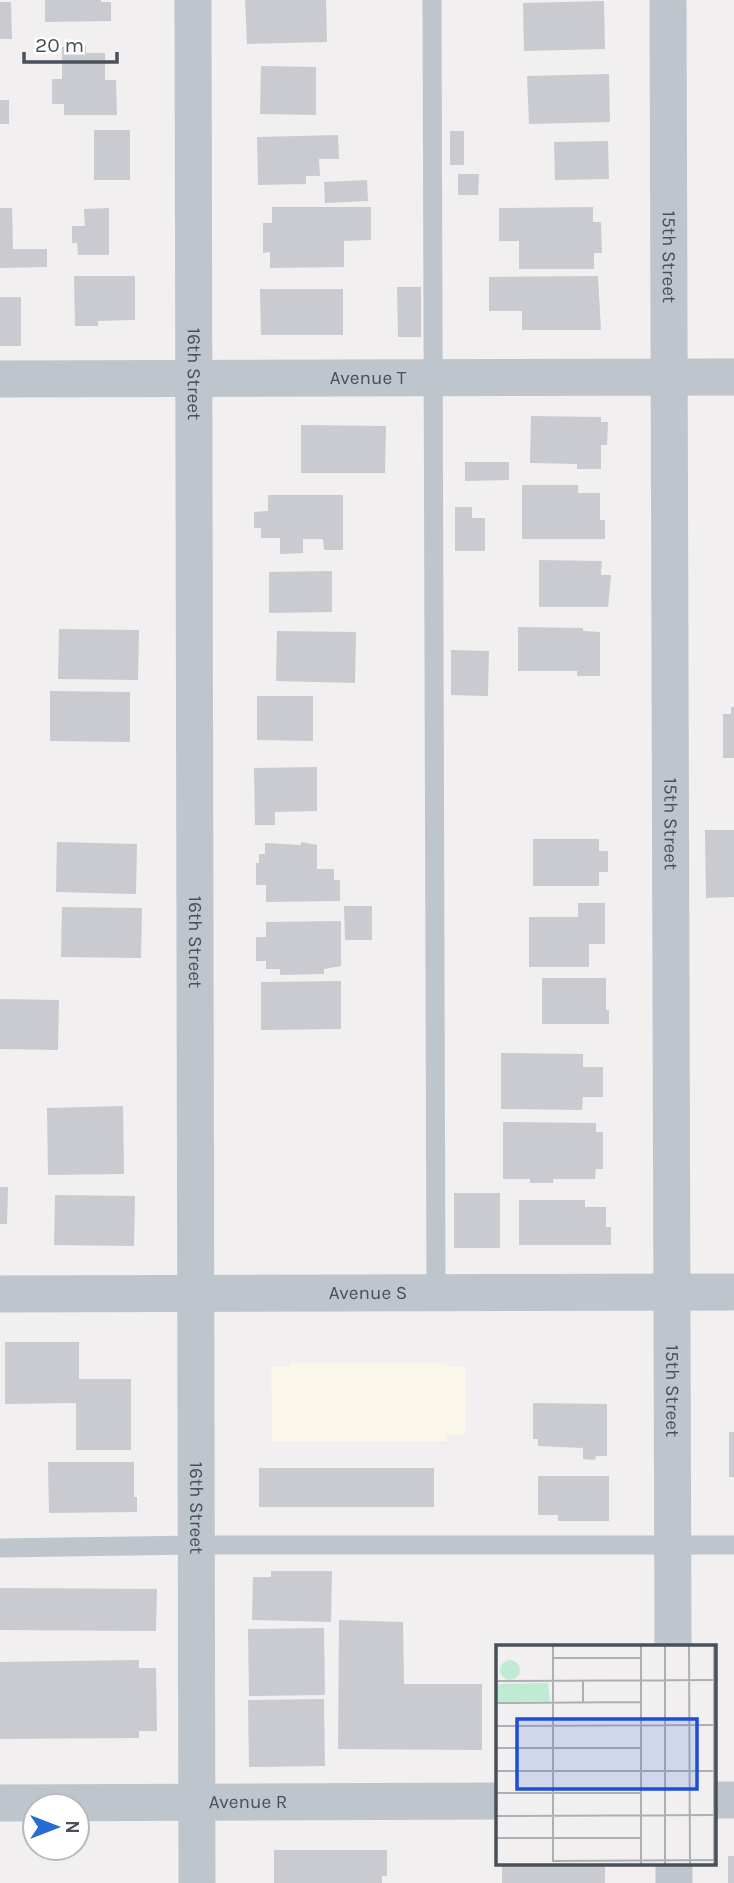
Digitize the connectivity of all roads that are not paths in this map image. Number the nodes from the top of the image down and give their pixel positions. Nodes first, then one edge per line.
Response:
1 (193, 0) edge
2 (432, 0) edge
3 (668, 0) edge
4 (669, 377) junction
5 (734, 377) edge
6 (433, 378) junction
7 (0, 379) edge
8 (194, 379) junction
9 (672, 1292) junction
10 (734, 1292) edge
11 (436, 1293) junction
12 (0, 1294) edge
13 (196, 1294) junction
14 (197, 1545) junction
15 (672, 1545) junction
16 (734, 1545) edge
17 (0, 1548) edge
18 (673, 1645) edge
19 (716, 1800) edge
20 (734, 1800) edge
21 (496, 1801) edge
22 (197, 1802) junction
23 (0, 1803) edge
24 (197, 1883) edge

1 - 8 street, 16th Street
2 - 6 lane
3 - 4 street, 15th Street
4 - 5 street, Avenue T
4 - 6 street, Avenue T
4 - 9 street, 15th Street
6 - 8 street, Avenue T
6 - 11 lane
7 - 8 street, Avenue T
8 - 13 street, 16th Street
9 - 10 street, Avenue S
9 - 11 street, Avenue S
9 - 15 street, 15th Street
11 - 13 street, Avenue S
12 - 13 street, Avenue S
13 - 14 street, 16th Street
14 - 15 lane
14 - 17 lane
14 - 22 street, 16th Street
15 - 16 lane
15 - 18 street, 15th Street
19 - 20 street
21 - 22 street, Avenue R
22 - 23 street, Avenue R
22 - 24 street, 16th Street

